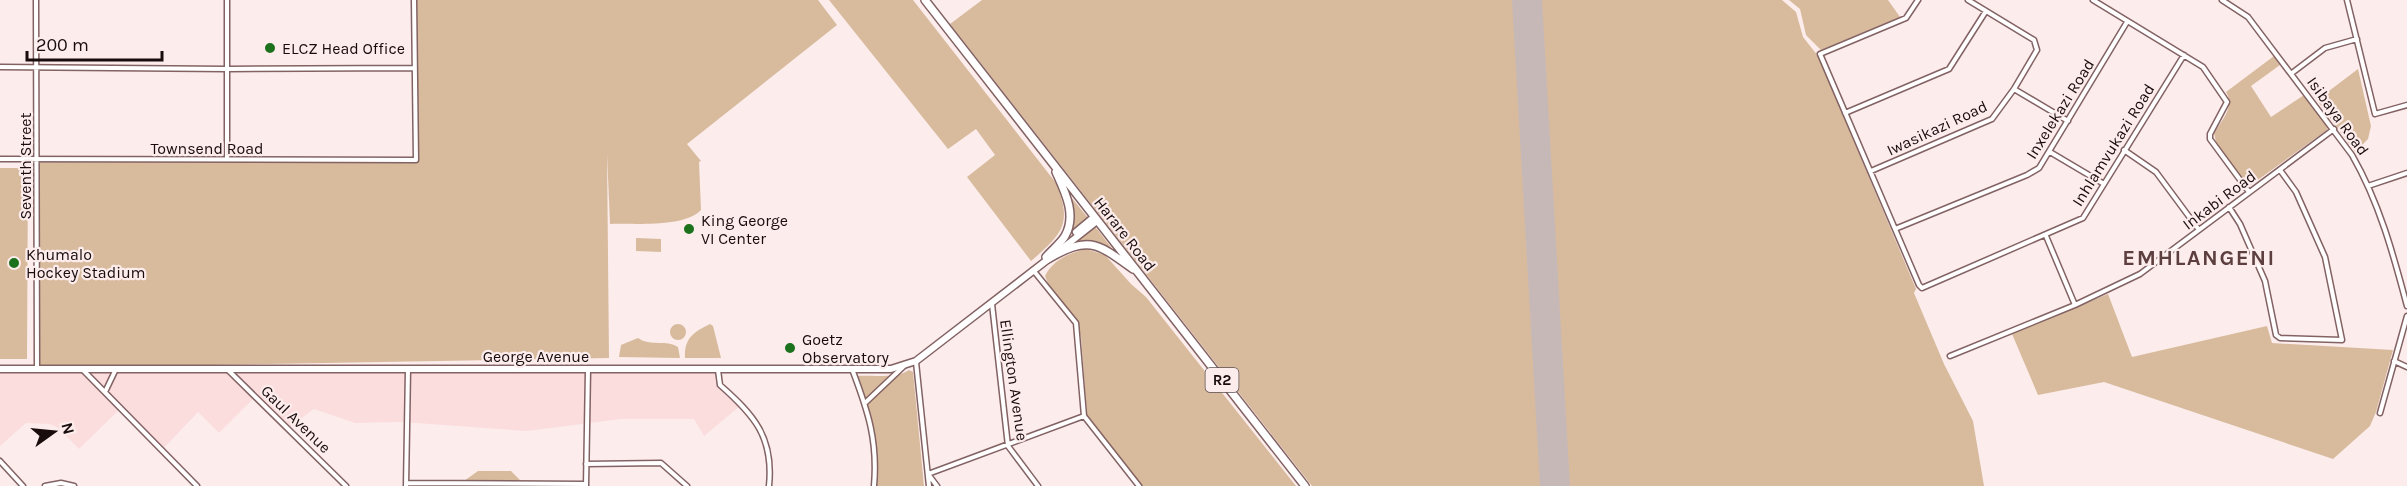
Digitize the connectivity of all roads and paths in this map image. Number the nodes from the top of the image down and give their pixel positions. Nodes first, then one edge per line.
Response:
1 (36, 0) edge
2 (227, 0) edge
3 (414, 0) edge
4 (925, 0) edge
5 (1918, 0) edge
6 (1968, 0) edge
7 (2222, 0) edge
8 (2347, 0) edge
9 (2095, 1) edge
10 (1986, 11) junction
11 (2127, 21) junction
12 (2357, 39) junction
13 (2184, 55) junction
14 (0, 67) edge
15 (37, 67) junction
16 (415, 68) junction
17 (227, 69) junction
18 (2292, 73) junction
19 (2014, 88) junction
20 (2407, 105) edge
21 (1845, 113) junction
22 (2068, 121) junction
23 (2334, 129) junction
24 (2124, 150) junction
25 (2050, 152) junction
26 (0, 159) edge
27 (38, 159) junction
28 (227, 159) junction
29 (1051, 162) junction
30 (2280, 170) junction
31 (1871, 171) junction
32 (2407, 173) edge
33 (2104, 184) junction
34 (2368, 186) junction
35 (2249, 192) junction
36 (2229, 207) junction
37 (1096, 219) junction
38 (1895, 229) junction
39 (2199, 230) junction
40 (2046, 236) junction
41 (1047, 258) junction
42 (1036, 268) junction
43 (1140, 274) junction
44 (992, 304) junction
45 (2075, 304) junction
46 (2407, 306) edge
47 (2407, 316) edge
48 (1950, 356) dead end
49 (916, 361) junction
50 (2394, 361) junction
51 (905, 366) junction
52 (2407, 367) edge
53 (36, 368) junction
54 (81, 368) junction
55 (116, 368) junction
56 (408, 369) junction
57 (852, 369) junction
58 (228, 370) junction
59 (588, 370) junction
60 (718, 370) junction
61 (1, 371) edge
62 (104, 392) junction
63 (865, 403) junction
64 (2380, 413) dead end
65 (1084, 416) junction
66 (1008, 446) junction
67 (0, 461) edge
68 (586, 464) junction
69 (928, 474) junction
70 (406, 484) edge
71 (497, 485) edge
72 (586, 485) edge
73 (23, 486) edge
74 (45, 486) edge
75 (74, 486) edge
76 (197, 486) edge
77 (346, 486) edge
78 (687, 486) edge
79 (769, 486) edge
80 (874, 486) edge
81 (929, 486) edge
82 (937, 486) edge
83 (1038, 486) edge
84 (1139, 486) edge
85 (1305, 486) edge

1 - 15 street, Seventh Street
2 - 17 street
3 - 16 street
4 - 29 highway, Harare Road / R2
5 - 21 street
6 - 10 street, Iwasikazi Road
7 - 18 street, Isibaya Road
8 - 12 street
9 - 11 street
10 - 19 street, Iwasikazi Road
10 - 21 street
11 - 13 street
11 - 22 street, Inxelekazi Road
12 - 18 street
12 - 20 street
13 - 24 street, Inhlamvukazi Road
13 - 35 street
14 - 15 street
15 - 17 street
15 - 27 street, Seventh Street
16 - 17 street
16 - 28 street, Townsend Road
17 - 28 street
18 - 23 street, Isibaya Road
19 - 22 street
19 - 31 street, Iwasikazi Road
21 - 31 street
22 - 25 street, Inxelekazi Road
23 - 30 street, Inkabi Road
23 - 34 street, Isibaya Road
24 - 33 street, Inhlamvukazi Road
24 - 39 street
25 - 33 street
25 - 38 street, Inxelekazi Road
26 - 27 street, Townsend Road
27 - 28 street, Townsend Road
27 - 53 street, Seventh Street
29 - 37 highway, Harare Road / R2
29 - 41 highway
30 - 35 street, Inkabi Road
30 - 36 street
31 - 38 street
32 - 34 street
33 - 40 street, Inhlamvukazi Road
34 - 46 street, Isibaya Road
35 - 36 street, Inkabi Road
36 - 39 street, Inkabi Road
37 - 41 main road, George Avenue
37 - 43 highway, Harare Road / R2
38 - 40 street, Inhlamvukazi Road
39 - 45 street, Inkabi Road
40 - 45 street
41 - 42 main road, George Avenue
41 - 43 highway
42 - 44 main road, George Avenue
42 - 65 street
43 - 85 highway, Harare Road / R2
44 - 49 main road, George Avenue
44 - 66 street, Ellington Avenue
45 - 48 street, Inkabi Road
47 - 50 street
49 - 51 main road, George Avenue
49 - 69 street
50 - 52 street
50 - 64 street
51 - 57 main road, George Avenue
51 - 63 street
53 - 54 main road, George Avenue
53 - 61 main road, George Avenue
54 - 55 main road, George Avenue
54 - 62 street
55 - 58 main road, George Avenue
55 - 62 street
56 - 58 main road, George Avenue
56 - 59 main road, George Avenue
56 - 70 street
57 - 60 main road, George Avenue
57 - 63 street
58 - 77 street, Gaul Avenue
59 - 60 main road, George Avenue
59 - 68 street
60 - 79 street
62 - 76 street
63 - 80 street
65 - 66 street
65 - 84 street
66 - 69 street
66 - 83 street, Ellington Avenue
67 - 73 street
68 - 72 street
68 - 78 street
69 - 81 street
69 - 82 street
70 - 71 street
71 - 72 street
74 - 75 street

